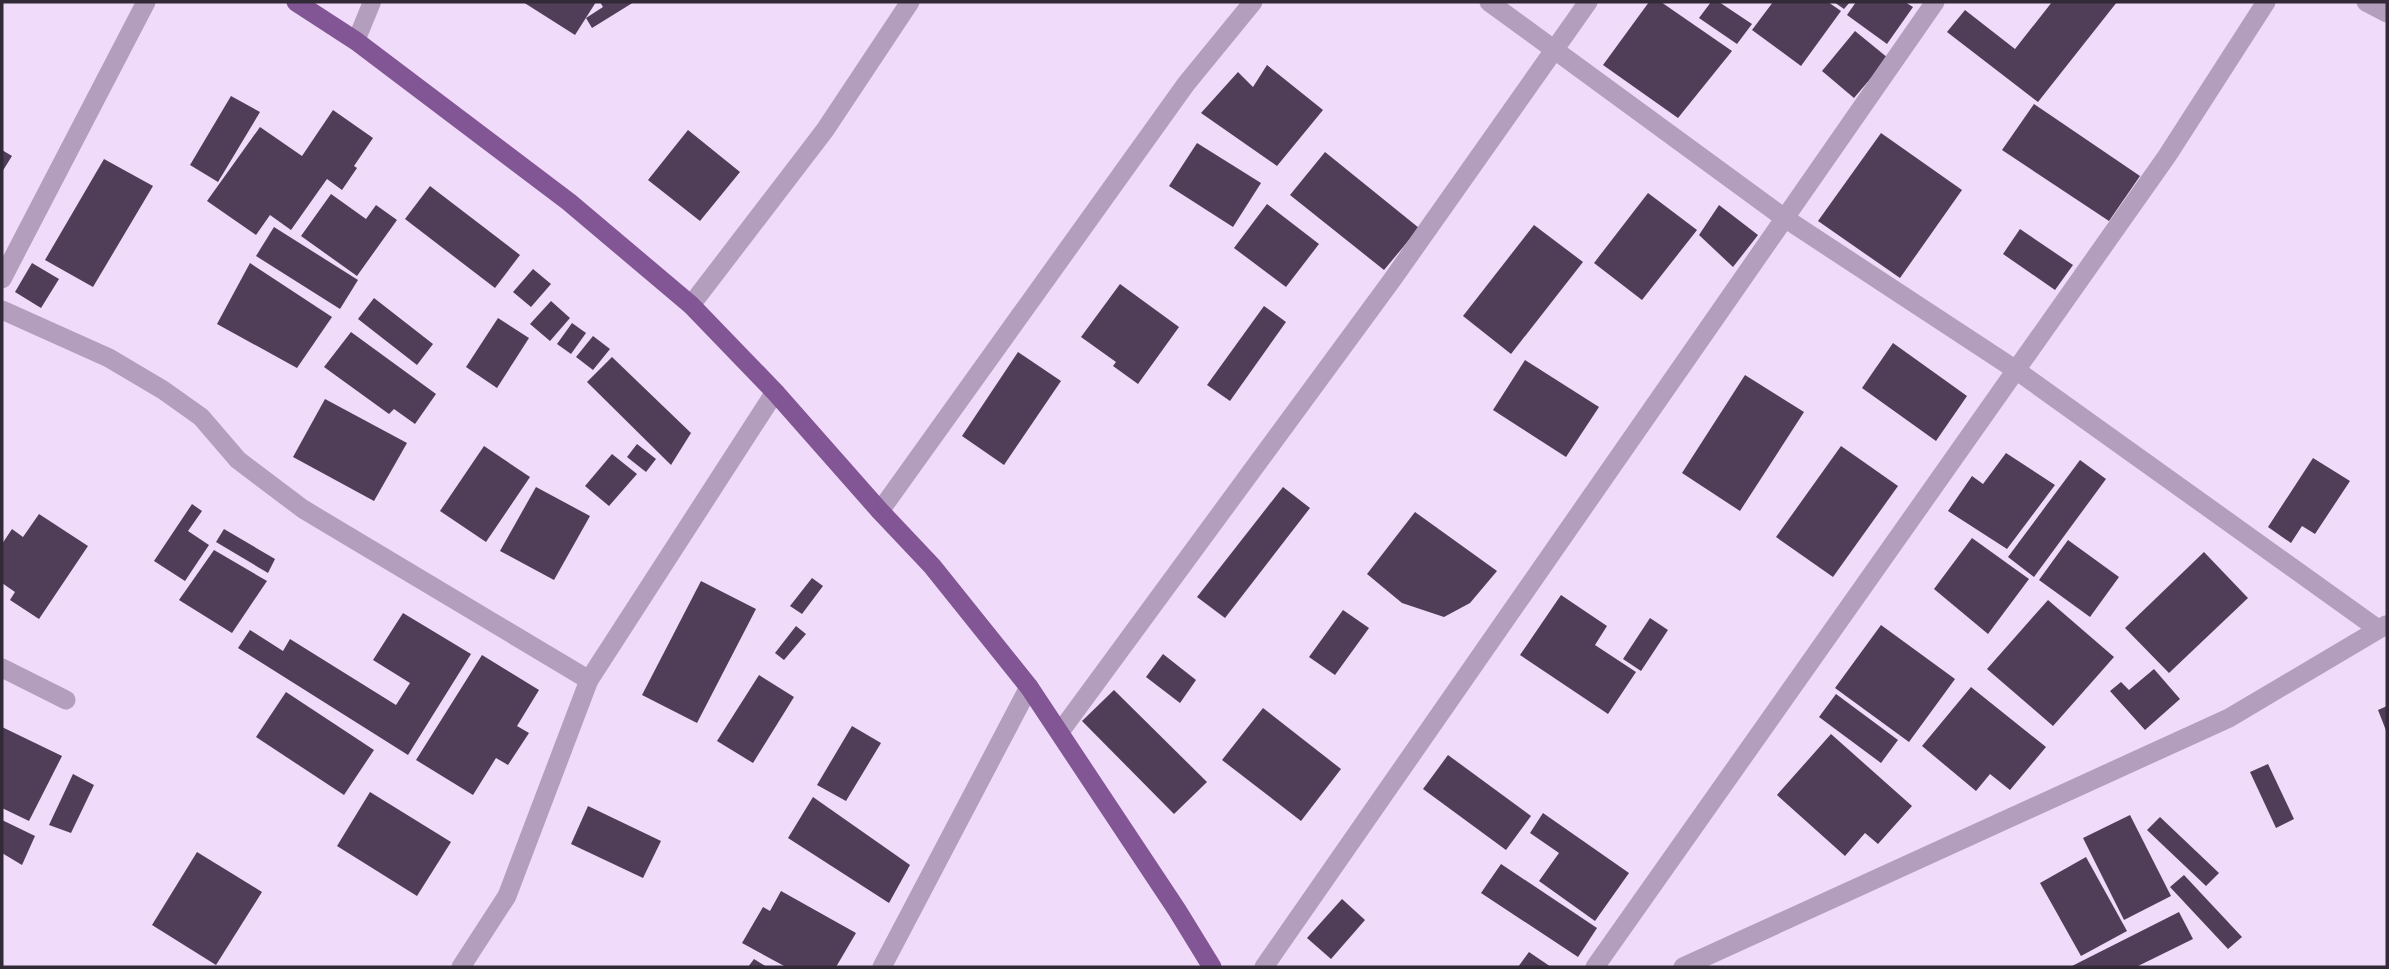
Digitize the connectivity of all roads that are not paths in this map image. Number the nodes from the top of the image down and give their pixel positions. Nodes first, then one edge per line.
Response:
1 (146, 2) edge
2 (296, 2) edge
3 (372, 2) edge
4 (910, 2) edge
5 (1253, 2) edge
6 (1489, 2) edge
7 (1588, 2) edge
8 (1935, 2) edge
9 (2266, 2) edge
10 (2366, 2) edge
11 (2387, 13) edge
12 (356, 41) junction
13 (1553, 49) junction
14 (1783, 217) junction
15 (8, 253) edge
16 (2, 279) edge
17 (691, 305) junction
18 (2, 310) edge
19 (2016, 370) junction
20 (775, 392) junction
21 (880, 511) junction
22 (2383, 627) edge
23 (2, 668) edge
24 (589, 680) junction
25 (1029, 687) junction
26 (66, 700) dead end
27 (1060, 732) junction
28 (461, 967) edge
29 (881, 967) edge
30 (1212, 967) edge
31 (1264, 967) edge
32 (1595, 967) edge
33 (1683, 967) edge

1 - 15 street
2 - 12 highway
3 - 12 lane
4 - 17 street
5 - 21 street
6 - 13 street
7 - 13 street
8 - 14 street
9 - 19 street
10 - 11 street
12 - 17 highway
13 - 14 street
13 - 27 street
14 - 19 street
14 - 31 street
15 - 16 street
17 - 20 highway
18 - 24 street
19 - 22 street
19 - 32 street
20 - 21 highway
20 - 24 street
21 - 25 highway
22 - 33 street
23 - 26 street
24 - 28 street
25 - 27 highway
25 - 29 street
27 - 30 highway

